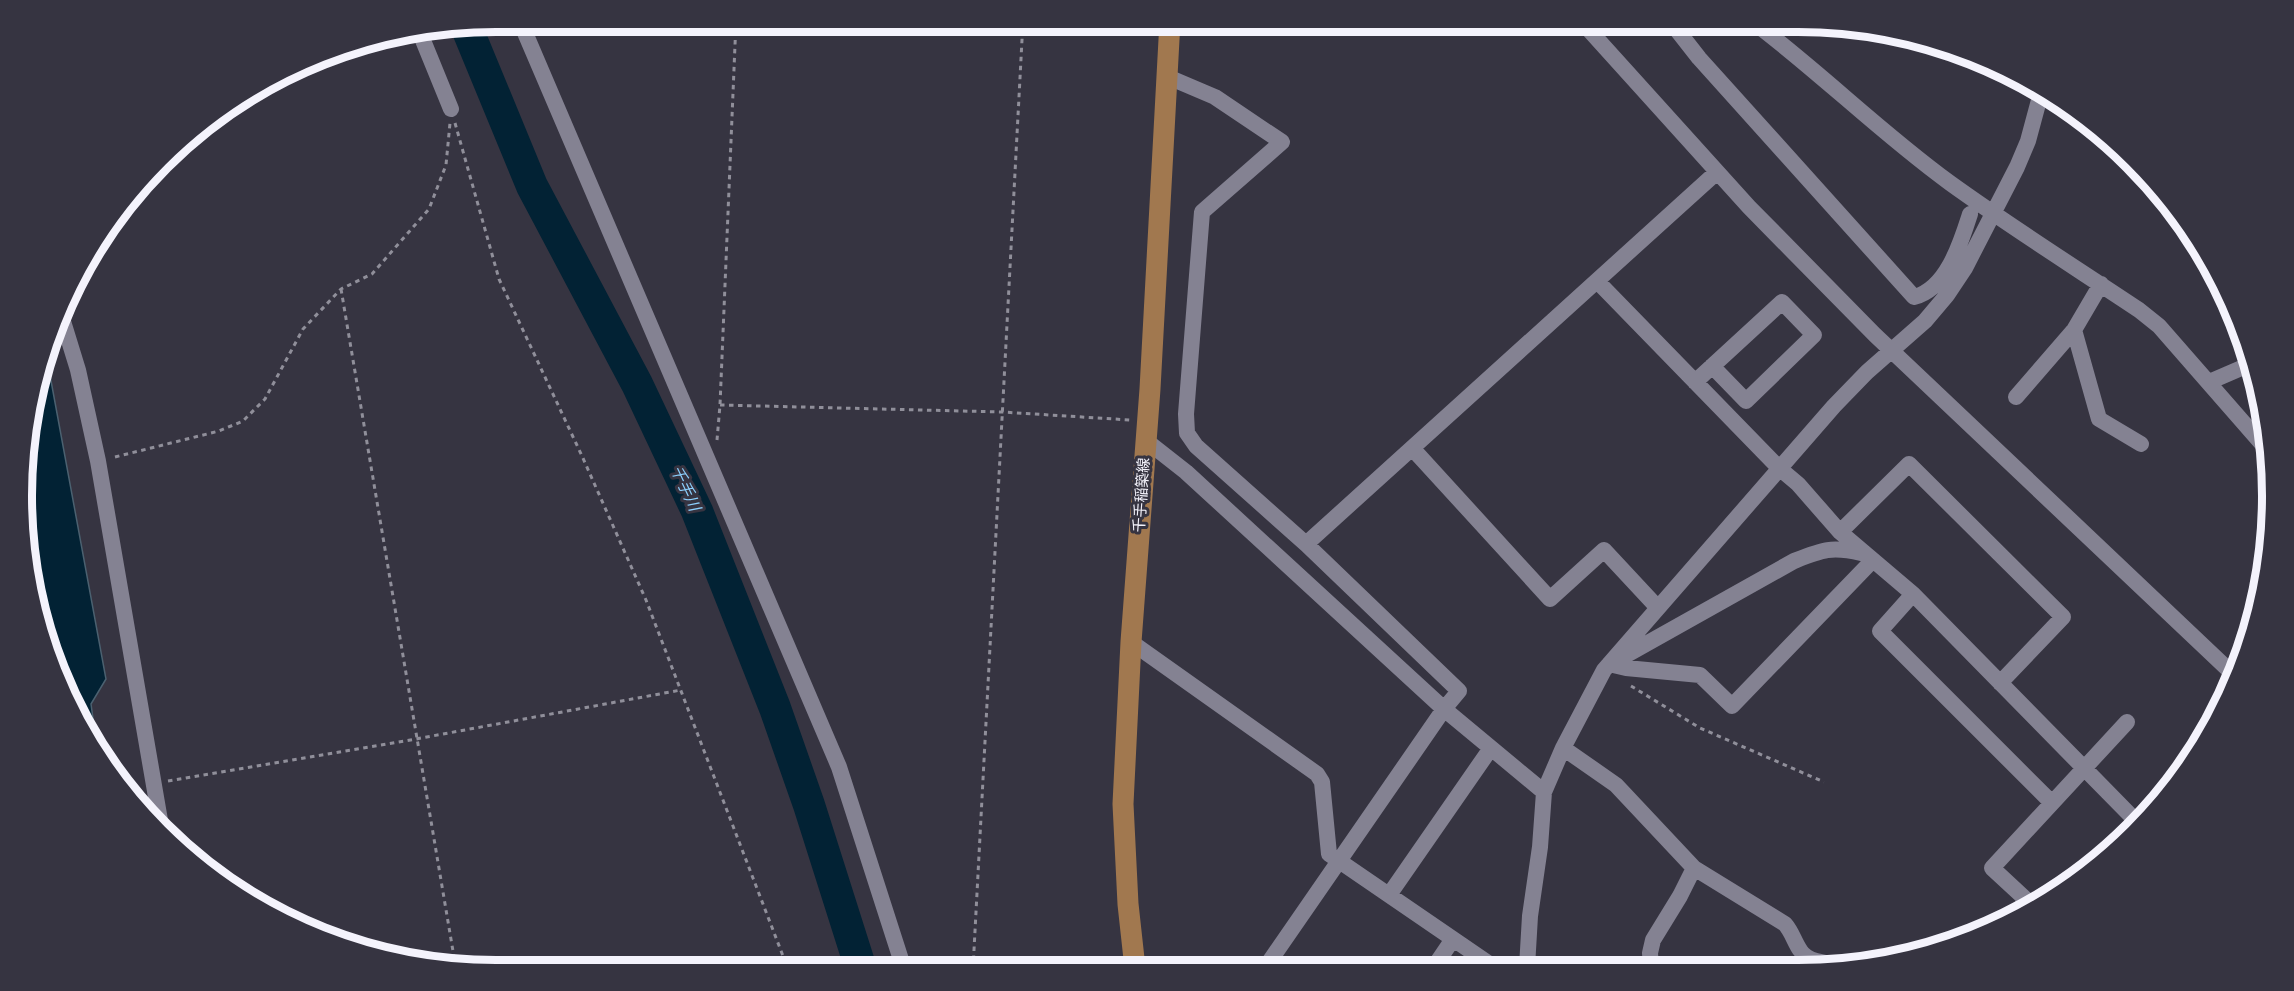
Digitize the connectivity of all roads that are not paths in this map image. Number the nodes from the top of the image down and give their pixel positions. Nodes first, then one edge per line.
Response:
1 (525, 32) edge
2 (1170, 32) edge
3 (1591, 32) edge
4 (1679, 32) edge
5 (1767, 32) edge
6 (422, 37) edge
7 (1168, 77) junction
8 (2039, 99) edge
9 (451, 109) road end
10 (1717, 172) junction
11 (1993, 212) junction
12 (1971, 214) dead end
13 (1597, 281) junction
14 (2101, 285) junction
15 (64, 325) edge
16 (2074, 330) junction
17 (1712, 366) junction
18 (2244, 367) edge
19 (1695, 382) junction
20 (2209, 382) junction
21 (2016, 398) dead end
22 (1145, 430) junction
23 (2260, 441) edge
24 (2141, 444) dead end
25 (1412, 448) junction
26 (1779, 468) junction
27 (1839, 532) junction
28 (1306, 544) junction
29 (1869, 557) junction
30 (1913, 594) junction
31 (1658, 608) junction
32 (1131, 642) junction
33 (1606, 667) junction
34 (2228, 670) edge
35 (2000, 683) junction
36 (1444, 709) junction
37 (2127, 722) dead end
38 (1491, 748) junction
39 (1563, 748) junction
40 (2086, 768) junction
41 (1544, 792) junction
42 (2052, 803) junction
43 (159, 815) edge
44 (2133, 817) edge
45 (1339, 860) junction
46 (1694, 868) junction
47 (1389, 895) junction
48 (2025, 900) edge
49 (1453, 939) junction
50 (1815, 959) edge
51 (901, 960) edge
52 (1134, 960) edge
53 (1270, 960) edge
54 (1439, 960) edge
55 (1484, 960) edge
56 (1527, 960) edge
57 (1651, 960) edge

1 - 51 street
2 - 7 main road, 千手稲築線
3 - 10 street
4 - 12 street
5 - 11 street
6 - 9 street
7 - 22 main road, 千手稲築線
7 - 28 street
8 - 11 street
10 - 13 street
10 - 34 street
11 - 14 street
11 - 26 street
13 - 19 street
13 - 25 street
14 - 16 street
14 - 20 street
15 - 43 street
16 - 21 street
16 - 24 street
17 - 17 street
17 - 19 street
18 - 20 street
19 - 26 street
20 - 23 street
22 - 32 main road, 千手稲築線
22 - 36 street
25 - 28 street
25 - 31 street
26 - 27 street
26 - 31 street
27 - 29 street
27 - 35 street
28 - 36 street
29 - 30 street
29 - 33 street
29 - 33 street
30 - 35 street
30 - 42 street
31 - 33 street
32 - 45 street
32 - 52 main road, 千手稲築線
33 - 39 street
35 - 40 street
36 - 38 street
36 - 45 street
37 - 40 street
38 - 41 street
38 - 47 street
39 - 41 street
39 - 46 street
40 - 42 street
40 - 44 street
41 - 56 street
42 - 48 street
45 - 47 street
45 - 53 street
46 - 50 street
46 - 57 street
47 - 49 street
49 - 54 street
49 - 55 street

